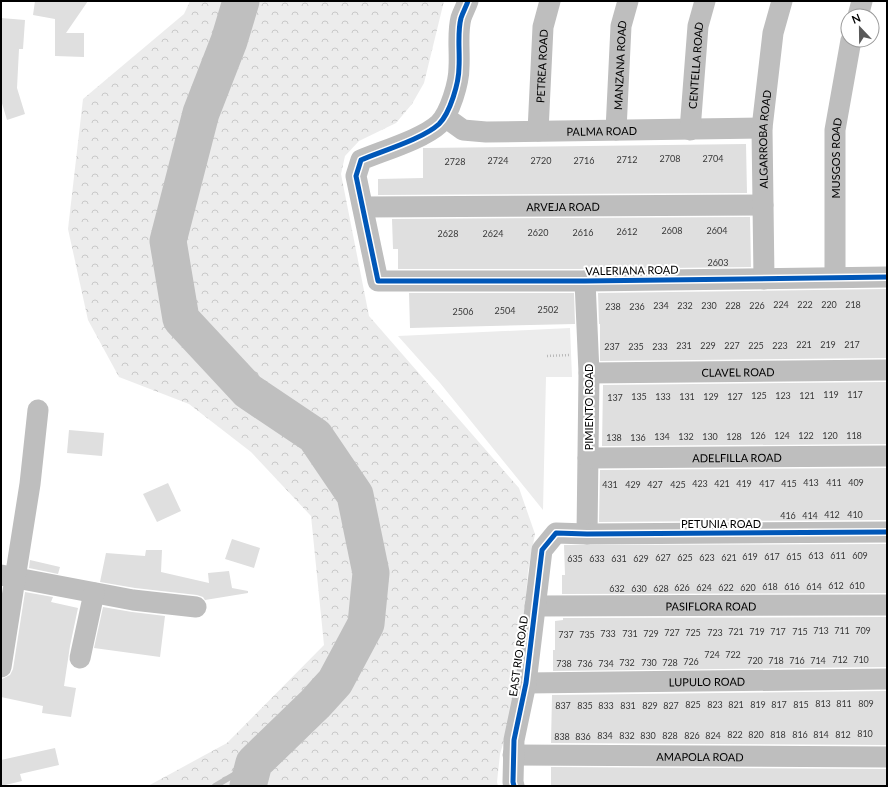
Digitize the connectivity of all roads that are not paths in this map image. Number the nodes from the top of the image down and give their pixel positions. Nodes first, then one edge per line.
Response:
1 (468, 1) edge
2 (550, 1) edge
3 (628, 1) edge
4 (705, 1) edge
5 (782, 1) edge
6 (850, 48) edge
7 (445, 118) junction
8 (762, 128) junction
9 (616, 130) junction
10 (690, 130) junction
11 (538, 131) junction
12 (763, 205) junction
13 (363, 207) junction
14 (835, 277) junction
15 (887, 277) edge
16 (764, 279) junction
17 (585, 281) junction
18 (887, 370) edge
19 (589, 373) junction
20 (38, 410) dead end
21 (887, 456) edge
22 (588, 458) junction
23 (887, 532) edge
24 (556, 533) joint
25 (587, 534) junction
26 (8, 577) edge
27 (94, 593) junction
28 (887, 605) edge
29 (196, 606) dead end
30 (536, 606) junction
31 (80, 658) dead end
32 (1, 667) edge
33 (887, 678) edge
34 (526, 682) junction
35 (513, 755) junction
36 (887, 757) edge
37 (514, 786) edge

1 - 7 street
2 - 11 street, PETREA ROAD
3 - 9 street, MANZANA ROAD
4 - 10 street, CENTELLA ROAD
5 - 8 street, ALGARROBA ROAD
6 - 14 street, MUSGOS ROAD
7 - 11 street, PALMA ROAD
7 - 13 street
8 - 10 street, PALMA ROAD
8 - 12 street, ALGARROBA ROAD
9 - 10 street, PALMA ROAD
9 - 11 street, PALMA ROAD
12 - 13 street, ARVEJA ROAD
12 - 16 street, ALGARROBA ROAD
13 - 17 street, VALERIANA ROAD
14 - 15 street, VALERIANA ROAD
14 - 16 street, VALERIANA ROAD
16 - 17 street, VALERIANA ROAD
17 - 19 street, PIMIENTO ROAD
18 - 19 street, CLAVEL ROAD
19 - 22 street, PIMIENTO ROAD
20 - 26 street
21 - 22 street, ADELFILLA ROAD
22 - 25 street, PIMIENTO ROAD
23 - 25 street, PETUNIA ROAD
24 - 25 street, PETUNIA ROAD
24 - 30 street, EAST RIO ROAD
26 - 27 street
26 - 32 street
27 - 29 street
27 - 31 street
28 - 30 street, PASIFLORA ROAD
30 - 34 street, EAST RIO ROAD
33 - 34 street, LUPULO ROAD
34 - 35 street, EAST RIO ROAD
35 - 36 street, AMAPOLA ROAD
35 - 37 street, EAST RIO ROAD

